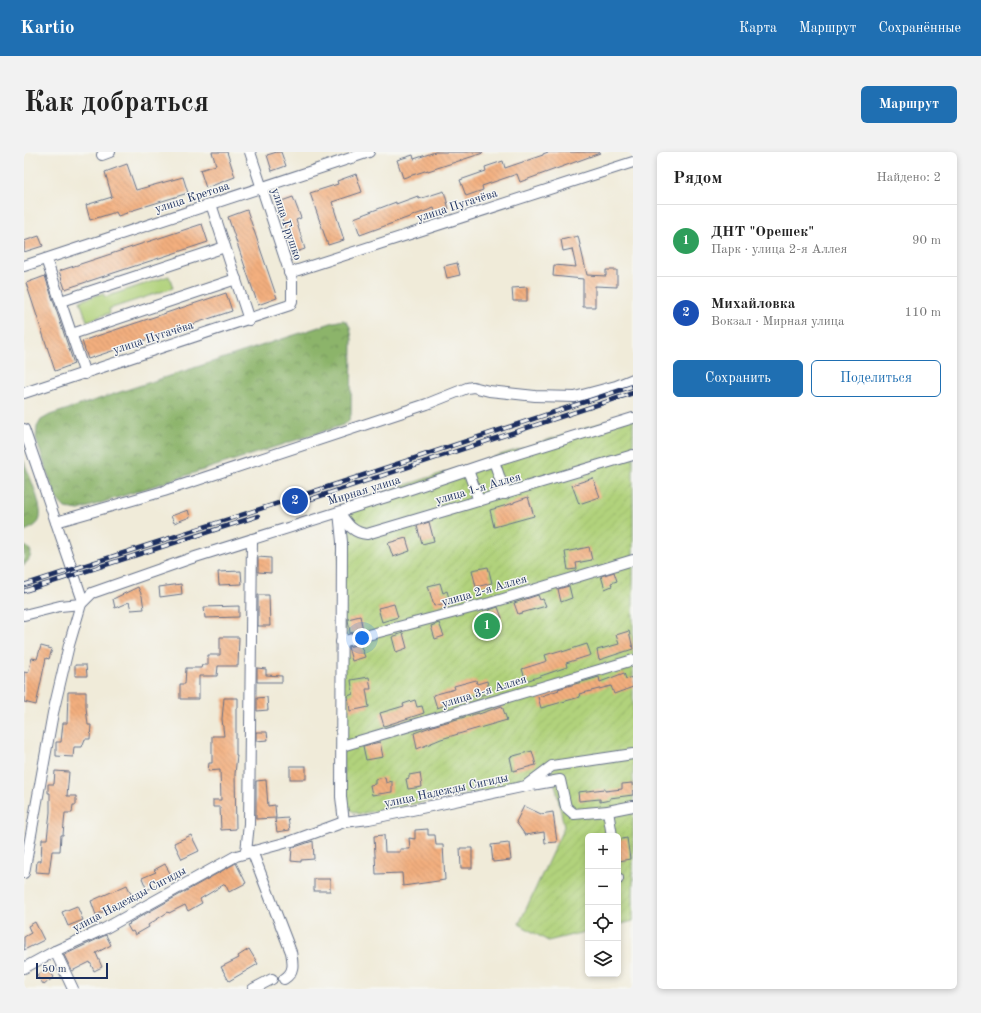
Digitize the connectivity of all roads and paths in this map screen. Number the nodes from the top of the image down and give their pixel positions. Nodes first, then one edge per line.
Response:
1 (250, 152) edge
2 (368, 152) edge
3 (633, 162) edge
4 (262, 188) junction
5 (210, 204) junction
6 (225, 247) junction
7 (46, 259) junction
8 (24, 266) edge
9 (289, 273) junction
10 (236, 279) junction
11 (61, 301) junction
12 (290, 305) joint
13 (249, 320) junction
14 (72, 334) junction
15 (85, 374) junction
16 (633, 379) edge
17 (24, 393) edge
18 (633, 418) edge
19 (24, 429) edge
20 (633, 455) edge
21 (494, 461) junction
22 (468, 470) junction
23 (505, 494) junction
24 (479, 501) junction
25 (338, 512) junction
26 (56, 522) junction
27 (252, 539) junction
28 (633, 560) edge
29 (82, 603) junction
30 (24, 615) edge
31 (341, 642) junction
32 (633, 660) edge
33 (342, 746) junction
34 (633, 754) edge
35 (526, 786) junction
36 (633, 806) edge
37 (608, 811) junction
38 (344, 822) junction
39 (612, 833) edge
40 (249, 852) junction
41 (24, 873) edge
42 (55, 951) junction
43 (24, 968) edge
44 (272, 979) dead end
45 (284, 979) dead end
46 (73, 989) edge
47 (253, 989) edge

1 - 4 street, улица Грушко
2 - 4 street, улица Кретова
3 - 9 street, улица Пугачёва
4 - 5 street, улица Кретова
4 - 9 street, улица Грушко
5 - 6 street
5 - 7 street, улица Кретова
6 - 10 street
6 - 11 street
7 - 8 street, улица Кретова
7 - 11 street
9 - 12 street, улица Грушко
10 - 13 street
10 - 14 street
11 - 14 street
12 - 13 street, улица Пугачёва
13 - 15 street, улица Пугачёва
14 - 15 street
15 - 17 street, улица Пугачёва
16 - 26 street
18 - 21 street, Мирная улица
19 - 26 street
20 - 23 street, улица 1-я Аллея
21 - 22 street, Мирная улица
21 - 23 street
22 - 24 street
22 - 25 street, Мирная улица
23 - 24 street, улица 1-я Аллея
24 - 25 street, улица 1-я Аллея
25 - 27 street, Мирная улица
25 - 31 street
26 - 29 street
27 - 29 street, Мирная улица
27 - 40 street
28 - 31 street, улица 2-я Аллея
29 - 30 street
29 - 41 street
31 - 33 street
32 - 33 street, улица 3-я Аллея
33 - 38 street
34 - 35 street
35 - 37 street, улица Надежды Сигиды
35 - 38 street, улица Надежды Сигиды
36 - 37 street, улица Надежды Сигиды
37 - 39 street
38 - 40 street, улица Надежды Сигиды
40 - 42 street, улица Надежды Сигиды
40 - 45 street
42 - 43 street, улица Надежды Сигиды
42 - 46 street
44 - 47 street

